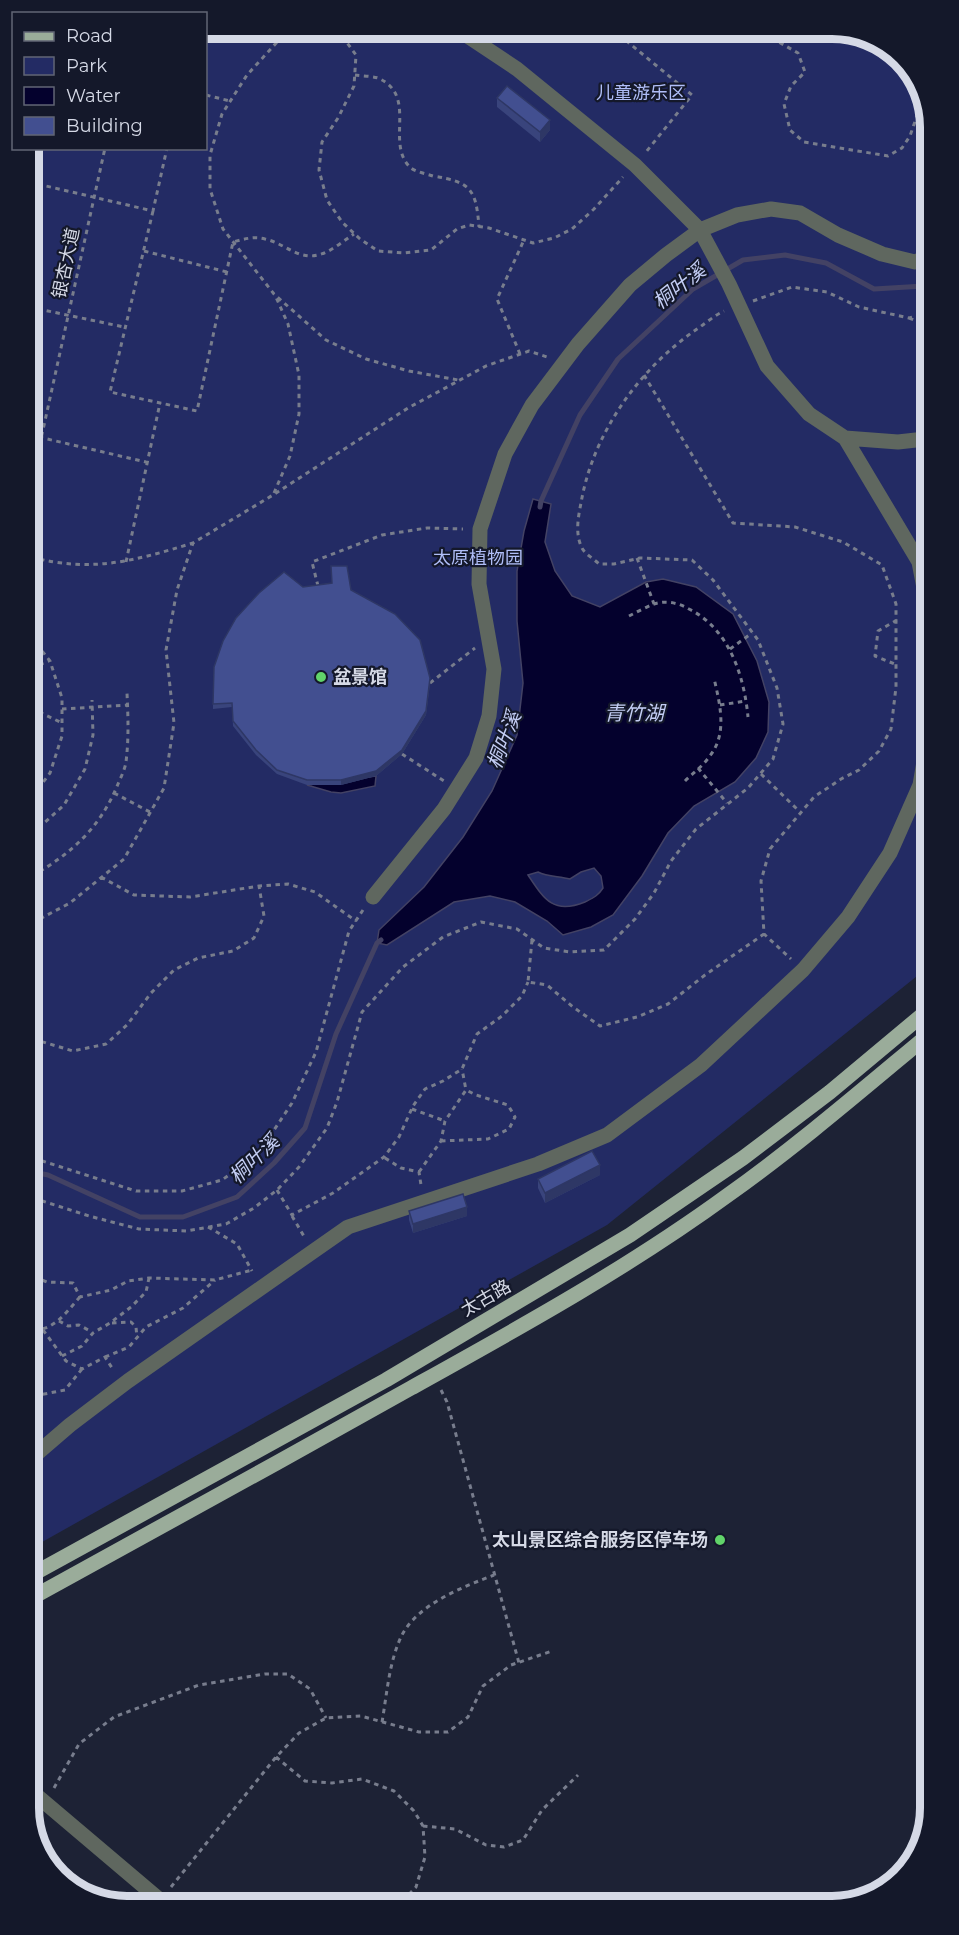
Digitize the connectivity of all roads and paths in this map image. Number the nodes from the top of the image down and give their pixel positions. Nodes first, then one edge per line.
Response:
1 (279, 39) edge
2 (345, 39) edge
3 (472, 39) edge
4 (624, 39) edge
5 (774, 39) edge
6 (355, 75) junction
7 (207, 95) edge
8 (230, 101) junction
9 (918, 112) edge
10 (105, 150) edge
11 (167, 150) edge
12 (635, 165) junction
13 (39, 184) edge
14 (94, 197) junction
15 (153, 211) junction
16 (479, 227) junction
17 (700, 230) junction
18 (354, 234) junction
19 (524, 240) junction
20 (233, 242) junction
21 (144, 250) junction
22 (920, 260) edge
23 (227, 272) junction
24 (274, 294) junction
25 (739, 306) junction
26 (39, 309) edge
27 (68, 315) junction
28 (920, 316) edge
29 (909, 318) junction
30 (920, 322) edge
31 (125, 327) junction
32 (520, 354) junction
33 (564, 362) junction
34 (644, 375) junction
35 (460, 380) junction
36 (160, 403) junction
37 (41, 437) junction
38 (845, 438) junction
39 (920, 440) edge
40 (39, 446) edge
41 (146, 462) junction
42 (273, 495) junction
43 (480, 529) junction
44 (193, 543) junction
45 (637, 558) junction
46 (39, 559) edge
47 (126, 562) junction
48 (920, 567) edge
49 (319, 589) edge
50 (654, 604) junction
51 (629, 616) dead end
52 (897, 620) junction
53 (752, 633) junction
54 (488, 638) junction
55 (39, 647) edge
56 (730, 649) junction
57 (50, 661) junction
58 (39, 665) edge
59 (897, 665) junction
60 (714, 678) dead end
61 (430, 683) edge
62 (127, 693) dead end
63 (92, 700) dead end
64 (746, 701) junction
65 (128, 705) junction
66 (720, 705) junction
67 (92, 706) junction
68 (62, 709) junction
69 (39, 712) edge
70 (747, 717) dead end
71 (62, 723) junction
72 (402, 754) edge
73 (698, 768) junction
74 (760, 774) junction
75 (685, 781) dead end
76 (920, 785) edge
77 (39, 788) edge
78 (456, 789) junction
79 (114, 793) junction
80 (727, 803) junction
81 (150, 812) junction
82 (801, 812) junction
83 (39, 828) edge
84 (39, 872) edge
85 (101, 877) junction
86 (259, 886) junction
87 (373, 897) joint
88 (39, 919) edge
89 (356, 921) junction
90 (764, 934) junction
91 (532, 939) junction
92 (803, 970) junction
93 (528, 982) junction
94 (920, 1017) edge
95 (39, 1041) edge
96 (920, 1042) edge
97 (462, 1069) junction
98 (466, 1090) junction
99 (412, 1109) junction
100 (445, 1121) junction
101 (441, 1141) junction
102 (384, 1157) junction
103 (39, 1159) edge
104 (419, 1172) junction
105 (277, 1190) junction
106 (39, 1200) edge
107 (425, 1201) junction
108 (292, 1215) junction
109 (208, 1227) junction
110 (312, 1250) junction
111 (252, 1270) junction
112 (149, 1278) junction
113 (39, 1279) edge
114 (215, 1280) junction
115 (258, 1290) junction
116 (80, 1297) junction
117 (59, 1321) junction
118 (110, 1323) junction
119 (39, 1330) edge
120 (43, 1330) junction
121 (93, 1333) junction
122 (137, 1338) junction
123 (62, 1356) junction
124 (105, 1358) junction
125 (82, 1369) junction
126 (433, 1376) junction
127 (124, 1385) junction
128 (39, 1395) edge
129 (39, 1452) edge
130 (39, 1571) edge
131 (494, 1575) junction
132 (39, 1594) edge
133 (552, 1652) dead end
134 (519, 1663) junction
135 (326, 1718) junction
136 (382, 1722) junction
137 (276, 1758) junction
138 (578, 1775) dead end
139 (40, 1799) edge
140 (423, 1826) junction
141 (156, 1896) edge
142 (169, 1896) edge
143 (408, 1896) edge

1 - 8 path
2 - 6 path
3 - 12 lane
4 - 12 path
5 - 9 path
6 - 16 path
6 - 18 path
7 - 8 path
8 - 20 path
10 - 14 path, 银杏大道
11 - 15 path
12 - 17 lane
12 - 19 path
13 - 14 path
14 - 15 path
14 - 27 path, 银杏大道
15 - 21 path
16 - 18 path
16 - 19 path
17 - 22 lane
17 - 25 lane
17 - 33 lane
18 - 20 path
19 - 32 path
20 - 23 path
20 - 24 path
21 - 23 path
21 - 31 path
23 - 36 path
24 - 35 path
24 - 42 path
25 - 29 path
25 - 34 path
25 - 38 lane
26 - 27 path
27 - 31 path
27 - 37 path, 银杏大道
28 - 29 path
29 - 30 path
31 - 36 path
32 - 33 path
32 - 35 path
33 - 43 lane
34 - 45 path
34 - 52 path
35 - 42 path
36 - 41 path
37 - 40 path, 银杏大道
37 - 41 path
38 - 39 lane
38 - 48 lane
41 - 47 path
42 - 44 path
43 - 49 path
43 - 54 lane
44 - 47 path
44 - 81 path
45 - 50 path
45 - 53 path
46 - 47 path
50 - 51 path
50 - 56 path
52 - 59 path
52 - 59 path
53 - 56 path
53 - 74 path
54 - 61 path
54 - 78 lane
55 - 57 path
56 - 64 path
57 - 58 path
57 - 68 path
59 - 82 path
60 - 66 path
62 - 65 path
63 - 67 path
64 - 66 path
64 - 70 path
65 - 67 path
65 - 79 path
66 - 73 path
67 - 68 path
67 - 83 path
68 - 71 path
69 - 71 path
71 - 77 path
72 - 78 path
73 - 75 path
73 - 80 path
74 - 80 path
74 - 82 path
76 - 92 lane
78 - 87 lane
79 - 81 path
79 - 84 path
80 - 91 path
81 - 85 path
82 - 90 path
85 - 86 path
85 - 88 path
86 - 89 path
86 - 95 path
87 - 89 path
89 - 103 path
90 - 92 path
90 - 93 path
91 - 93 path
91 - 105 path
92 - 107 lane
93 - 97 path
94 - 130 main road, 太古路
96 - 126 main road
97 - 98 path
97 - 99 path
98 - 100 path
98 - 101 path
99 - 100 path
99 - 102 path
100 - 101 path
101 - 104 path
102 - 104 path
102 - 108 path
104 - 107 path
105 - 108 path
105 - 109 path
106 - 109 path
107 - 110 lane
108 - 110 path
109 - 111 path
110 - 115 lane
111 - 114 path
111 - 115 path
112 - 114 path
112 - 116 path
112 - 118 path
113 - 116 path
114 - 122 path
115 - 127 lane
116 - 117 path
117 - 120 path
117 - 121 path
118 - 121 path
118 - 122 path
119 - 120 path
120 - 123 path
121 - 123 path
122 - 124 path
123 - 125 path
124 - 125 path
124 - 127 path
125 - 128 path
126 - 131 path
126 - 132 main road
127 - 129 lane
131 - 134 path
131 - 136 path
133 - 134 path
134 - 136 path
135 - 136 path
135 - 137 path
135 - 139 path
137 - 140 path
137 - 142 path
138 - 140 path
139 - 141 lane
140 - 143 path

